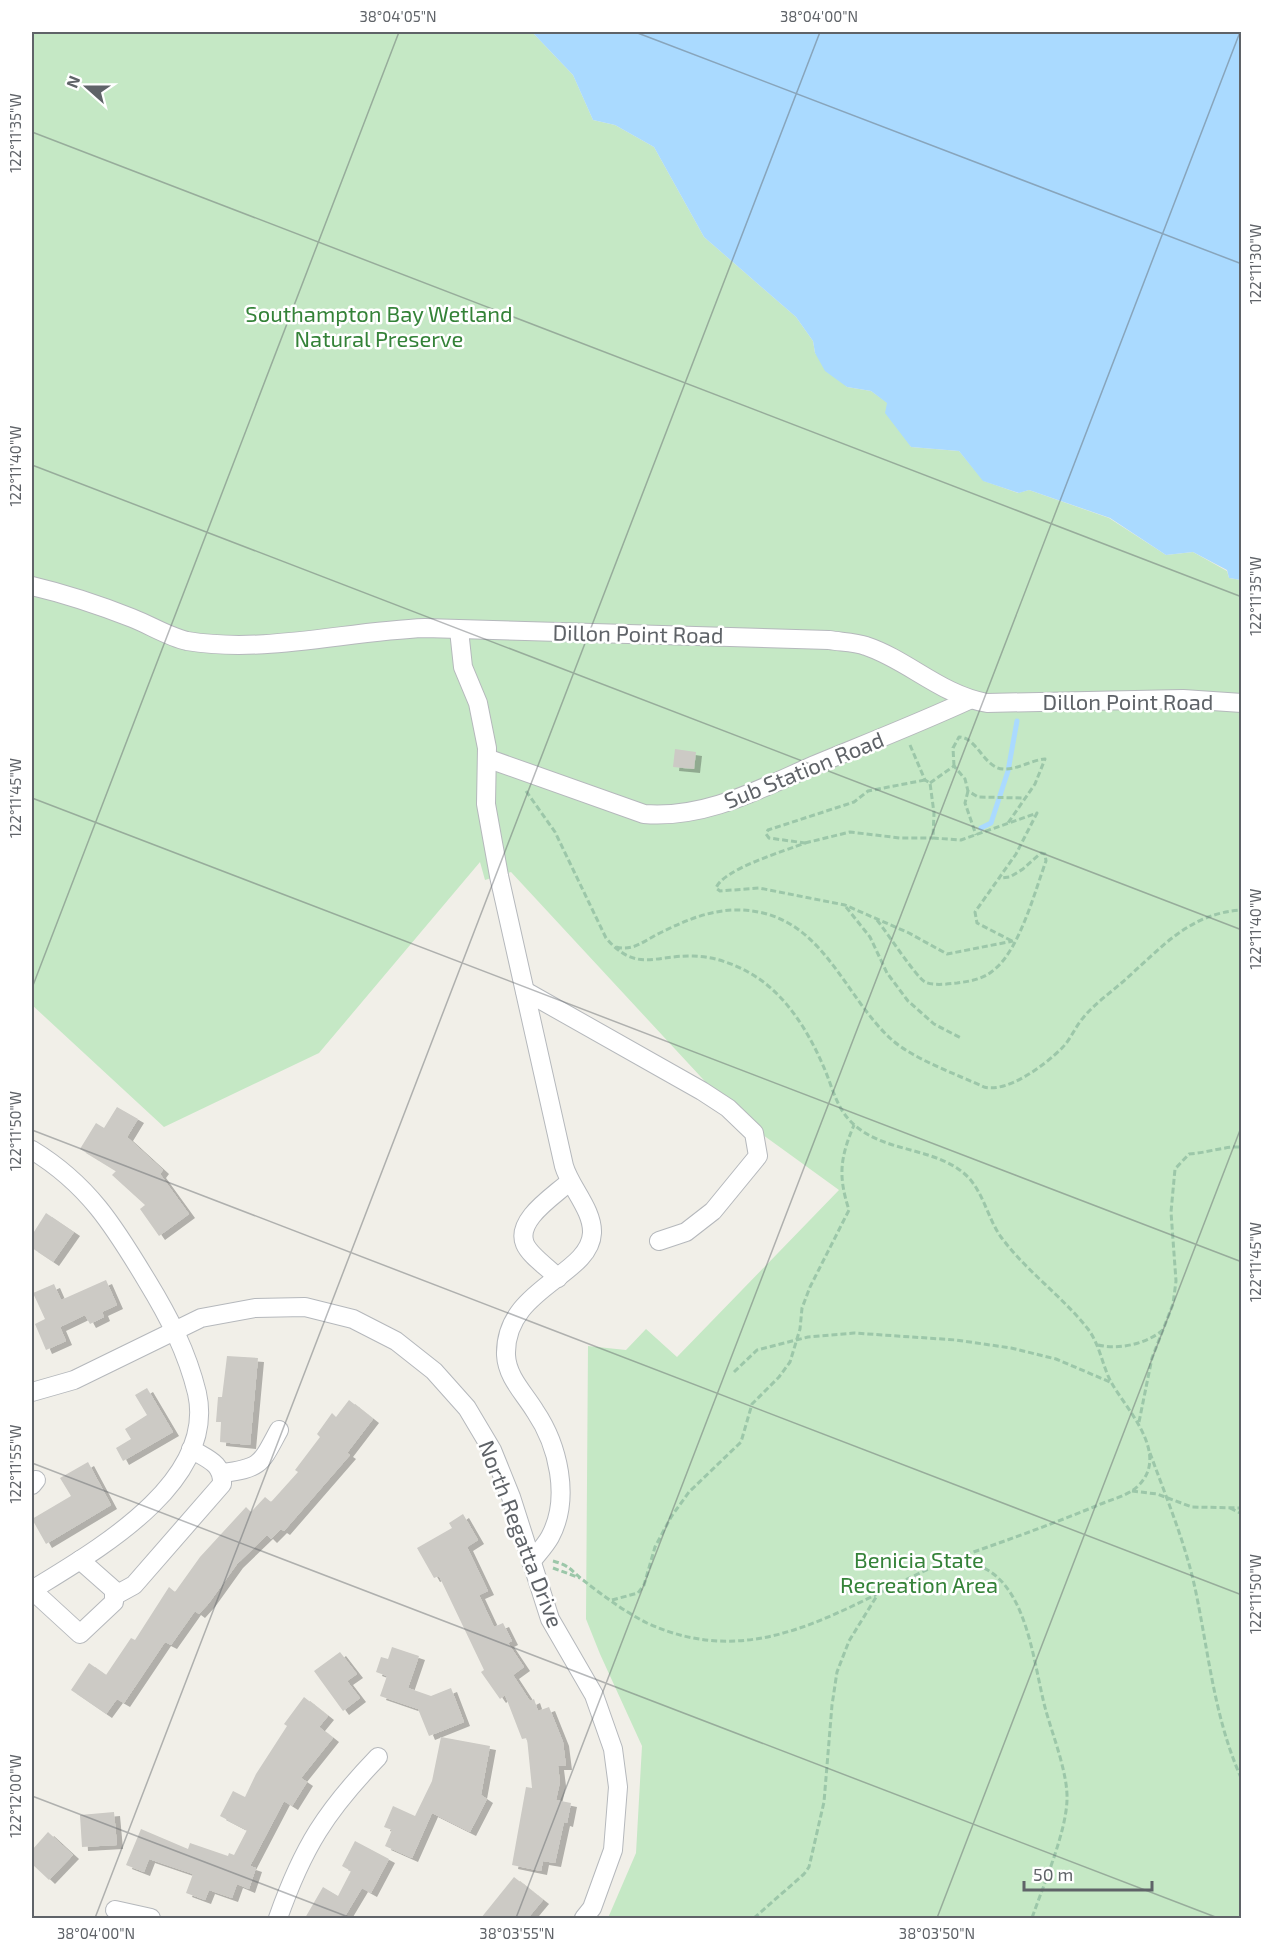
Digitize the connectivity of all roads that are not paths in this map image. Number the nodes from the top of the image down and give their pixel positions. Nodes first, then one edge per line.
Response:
1 (32, 586) edge
2 (459, 630) junction
3 (969, 699) junction
4 (1242, 703) edge
5 (489, 759) junction
6 (525, 991) junction
7 (32, 1150) edge
8 (569, 1182) junction
9 (659, 1241) dead end
10 (558, 1278) junction
11 (176, 1329) junction
12 (32, 1392) edge
13 (279, 1430) dead end
14 (191, 1449) junction
15 (223, 1473) junction
16 (80, 1560) junction
17 (531, 1562) junction
18 (34, 1584) edge
19 (114, 1596) junction
20 (378, 1756) dead end
21 (115, 1910) dead end
22 (151, 1918) edge
23 (278, 1918) edge
24 (584, 1918) edge

1 - 2 street, Dillon Point Road
2 - 3 street, Dillon Point Road
2 - 5 street
3 - 4 street, Dillon Point Road
3 - 5 street, Sub Station Road
5 - 6 street
6 - 8 street
6 - 9 street
7 - 11 street
8 - 10 street
8 - 10 street
10 - 17 street
11 - 12 street, North Regatta Drive
11 - 14 street
11 - 17 street, North Regatta Drive
13 - 15 street
14 - 15 street
14 - 16 street
15 - 19 street
16 - 18 street
16 - 19 street
17 - 24 street, North Regatta Drive
18 - 19 street
20 - 23 street
21 - 22 street

